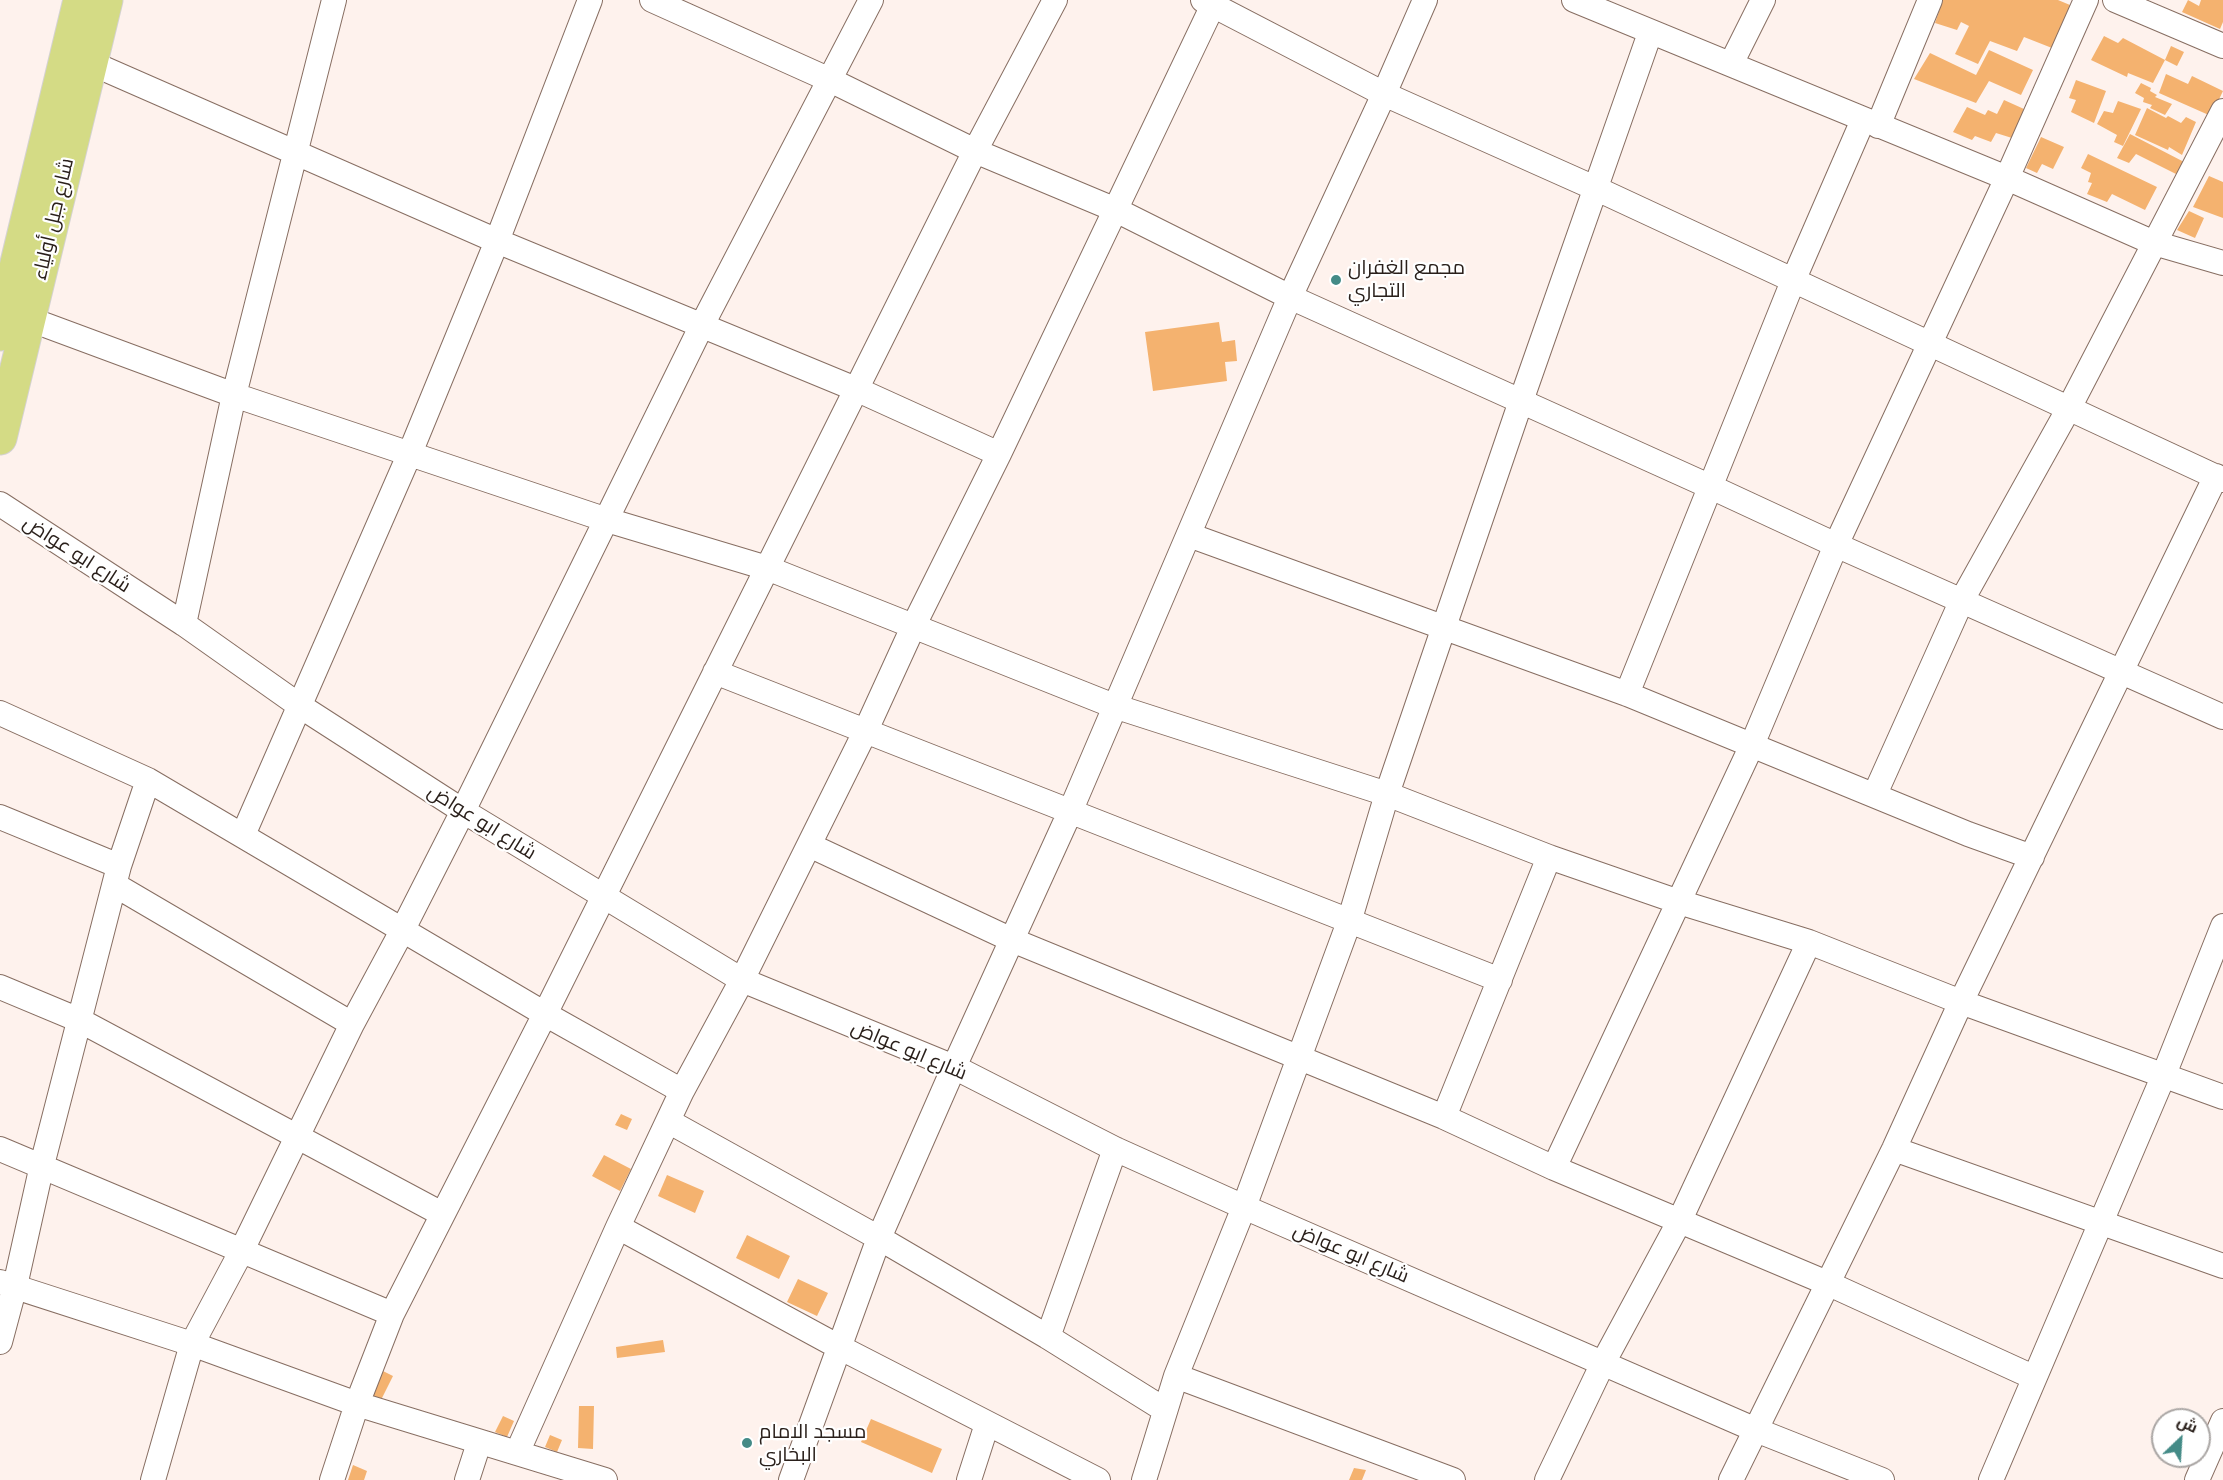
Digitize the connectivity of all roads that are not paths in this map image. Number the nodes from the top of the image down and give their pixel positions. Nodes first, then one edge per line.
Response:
1 (80, 0) edge
2 (106, 0) edge
3 (334, 0) edge
4 (590, 0) edge
5 (652, 0) edge
6 (871, 0) edge
7 (1055, 0) edge
8 (1425, 0) edge
9 (1574, 0) edge
10 (1763, 0) edge
11 (1930, 0) edge
12 (2085, 0) edge
13 (2115, 0) edge
14 (1208, 2) edge
15 (1614, 8) edge
16 (1650, 33) junction
17 (2223, 46) edge
18 (91, 63) junction
19 (1731, 64) junction
20 (830, 80) junction
21 (1384, 94) junction
22 (2223, 111) edge
23 (1870, 123) junction
24 (975, 151) junction
25 (295, 154) junction
26 (2007, 178) junction
27 (1597, 189) junction
28 (1116, 210) junction
29 (497, 241) junction
30 (2154, 243) junction
31 (2223, 263) edge
32 (1793, 281) junction
33 (1290, 297) junction
34 (29, 319) junction
35 (702, 325) junction
36 (0, 334) edge
37 (1930, 344) junction
38 (858, 390) junction
39 (234, 395) junction
40 (1521, 401) junction
41 (2069, 408) junction
42 (0, 438) edge
43 (410, 453) junction
44 (999, 454) junction
45 (2219, 478) edge
46 (1711, 487) junction
47 (0, 504) edge
48 (607, 520) junction
49 (1189, 535) junction
50 (1836, 545) junction
51 (766, 568) junction
52 (1962, 600) junction
53 (184, 624) junction
54 (914, 626) junction
55 (1443, 628) junction
56 (2121, 670) junction
57 (715, 672) junction
58 (1627, 694) junction
59 (300, 706) junction
60 (1114, 706) junction
61 (0, 713) edge
62 (2223, 717) edge
63 (866, 730) junction
64 (1752, 745) junction
65 (147, 780) junction
66 (1387, 794) junction
67 (1875, 794) junction
68 (463, 811) junction
69 (1070, 812) junction
70 (0, 817) edge
71 (243, 835) junction
72 (809, 845) junction
73 (1550, 857) junction
74 (2032, 857) junction
75 (117, 875) junction
76 (603, 896) junction
77 (1679, 902) junction
78 (1349, 922) junction
79 (2223, 926) edge
80 (402, 931) junction
81 (1012, 940) junction
82 (1809, 942) junction
83 (742, 980) junction
84 (1500, 980) junction
85 (0, 987) edge
86 (1961, 1002) junction
87 (545, 1014) junction
88 (80, 1020) junction
89 (352, 1024) junction
90 (1300, 1058) junction
91 (954, 1067) junction
92 (2163, 1077) junction
93 (682, 1091) junction
94 (2223, 1097) edge
95 (1444, 1117) junction
96 (669, 1121) junction
97 (296, 1137) junction
98 (0, 1149) edge
99 (1115, 1149) junction
100 (1894, 1149) junction
101 (42, 1165) junction
102 (1554, 1168) junction
103 (1244, 1207) junction
104 (442, 1214) junction
105 (1679, 1221) junction
106 (2100, 1222) junction
107 (618, 1227) junction
108 (879, 1238) junction
109 (241, 1252) junction
110 (2223, 1266) edge
111 (1827, 1283) junction
112 (8, 1284) edge
113 (392, 1314) junction
114 (1048, 1337) junction
115 (0, 1342) edge
116 (192, 1344) junction
117 (839, 1347) junction
118 (1603, 1363) junction
119 (1176, 1376) junction
120 (2033, 1377) junction
121 (357, 1404) junction
122 (1165, 1410) junction
123 (2223, 1421) edge
124 (987, 1424) junction
125 (1756, 1430) junction
126 (479, 1443) junction
127 (2218, 1448) edge
128 (517, 1453) junction
129 (153, 1480) edge
130 (332, 1480) edge
131 (467, 1480) edge
132 (605, 1480) edge
133 (791, 1480) edge
134 (969, 1480) edge
135 (1098, 1480) edge
136 (1144, 1480) edge
137 (1453, 1480) edge
138 (1546, 1480) edge
139 (1731, 1480) edge
140 (1882, 1480) edge
141 (1991, 1480) edge
142 (2197, 1480) edge

1 - 36 main road, شارع جبل أولياء
2 - 18 main road, شارع جبل أولياء
3 - 25 street
4 - 29 street
5 - 20 street
6 - 20 street
7 - 24 street
8 - 21 street
9 - 15 street
10 - 19 street
11 - 23 street
12 - 26 street
13 - 17 street
14 - 21 street
14 - 28 street
15 - 16 street
16 - 19 street
16 - 27 street
18 - 25 street
18 - 34 main road, شارع جبل أولياء
19 - 23 street
20 - 24 street
20 - 35 street
21 - 27 street
21 - 33 street
22 - 30 street
23 - 26 street
23 - 32 street
24 - 28 street
24 - 38 street
25 - 29 street
25 - 39 street
26 - 30 street
26 - 37 street
27 - 32 street
27 - 40 street
28 - 33 street
28 - 44 street
29 - 35 street
29 - 43 street
30 - 31 street
30 - 41 street
32 - 37 street
32 - 46 street
33 - 40 street
33 - 49 street
34 - 39 street
34 - 42 main road, شارع جبل أولياء
35 - 38 street
35 - 48 street
37 - 41 street
37 - 50 street
38 - 44 street
38 - 51 street
39 - 43 street
39 - 53 street
40 - 46 street
40 - 55 street
41 - 45 street
41 - 52 street
43 - 48 street
43 - 59 street
44 - 54 street
45 - 56 street
46 - 50 street
46 - 58 street
47 - 53 street, شارع ابو عواض
48 - 51 street
48 - 68 street
49 - 55 street
49 - 60 street
50 - 52 street
50 - 64 street
51 - 54 street
51 - 57 street
52 - 56 street
52 - 67 street
53 - 59 street, شارع ابو عواض
54 - 60 street
54 - 63 street
55 - 58 street
55 - 66 street
56 - 62 street
56 - 74 street
57 - 63 street
57 - 76 street
58 - 64 street
59 - 68 street, شارع ابو عواض
59 - 71 street
60 - 66 street
60 - 69 street
61 - 65 street
63 - 69 street
63 - 72 street
64 - 67 street
64 - 77 street
65 - 71 street
65 - 75 street
66 - 73 street
66 - 78 street
67 - 74 street
68 - 76 street, شارع ابو عواض
68 - 80 street
69 - 78 street
69 - 81 street
70 - 75 street
71 - 80 street
72 - 81 street
72 - 83 street
73 - 77 street
73 - 84 street
74 - 86 street
75 - 88 street
75 - 89 street
76 - 83 street, شارع ابو عواض
76 - 87 street
77 - 82 street
77 - 102 street
78 - 84 street
78 - 90 street
79 - 92 street
80 - 87 street
80 - 89 street
81 - 90 street
81 - 91 street
82 - 86 street
82 - 105 street
83 - 91 street, شارع ابو عواض
83 - 93 street
84 - 95 street
85 - 88 street
86 - 92 street
86 - 100 street
87 - 93 street
87 - 104 street
88 - 97 street
88 - 101 street
89 - 97 street
90 - 95 street
90 - 103 street
91 - 99 street, شارع ابو عواض
91 - 108 street
92 - 94 street
92 - 106 street
93 - 96 street
95 - 102 street
96 - 107 street
96 - 108 street
97 - 104 street
97 - 109 street
98 - 101 street
99 - 103 street, شارع ابو عواض
99 - 114 street
100 - 106 street
100 - 111 street
101 - 109 street
101 - 112 street
102 - 105 street
103 - 118 street, شارع ابو عواض
103 - 119 street
104 - 113 street
105 - 111 street
105 - 118 street
106 - 110 street
106 - 120 street
107 - 117 street
107 - 128 street
108 - 114 street
108 - 117 street
109 - 113 street
109 - 116 street
111 - 120 street
111 - 125 street
112 - 115 street
112 - 116 street
113 - 121 street
114 - 122 street
116 - 121 street
116 - 129 street
117 - 124 street
117 - 133 street
118 - 125 street, شارع ابو عواض
118 - 138 street
119 - 122 street
119 - 137 street
120 - 141 street
121 - 126 street
121 - 130 street
122 - 136 street
123 - 127 street
124 - 134 street
124 - 135 street
125 - 139 street
125 - 140 street, شارع ابو عواض
126 - 128 street
126 - 131 street
127 - 142 street
128 - 132 street

